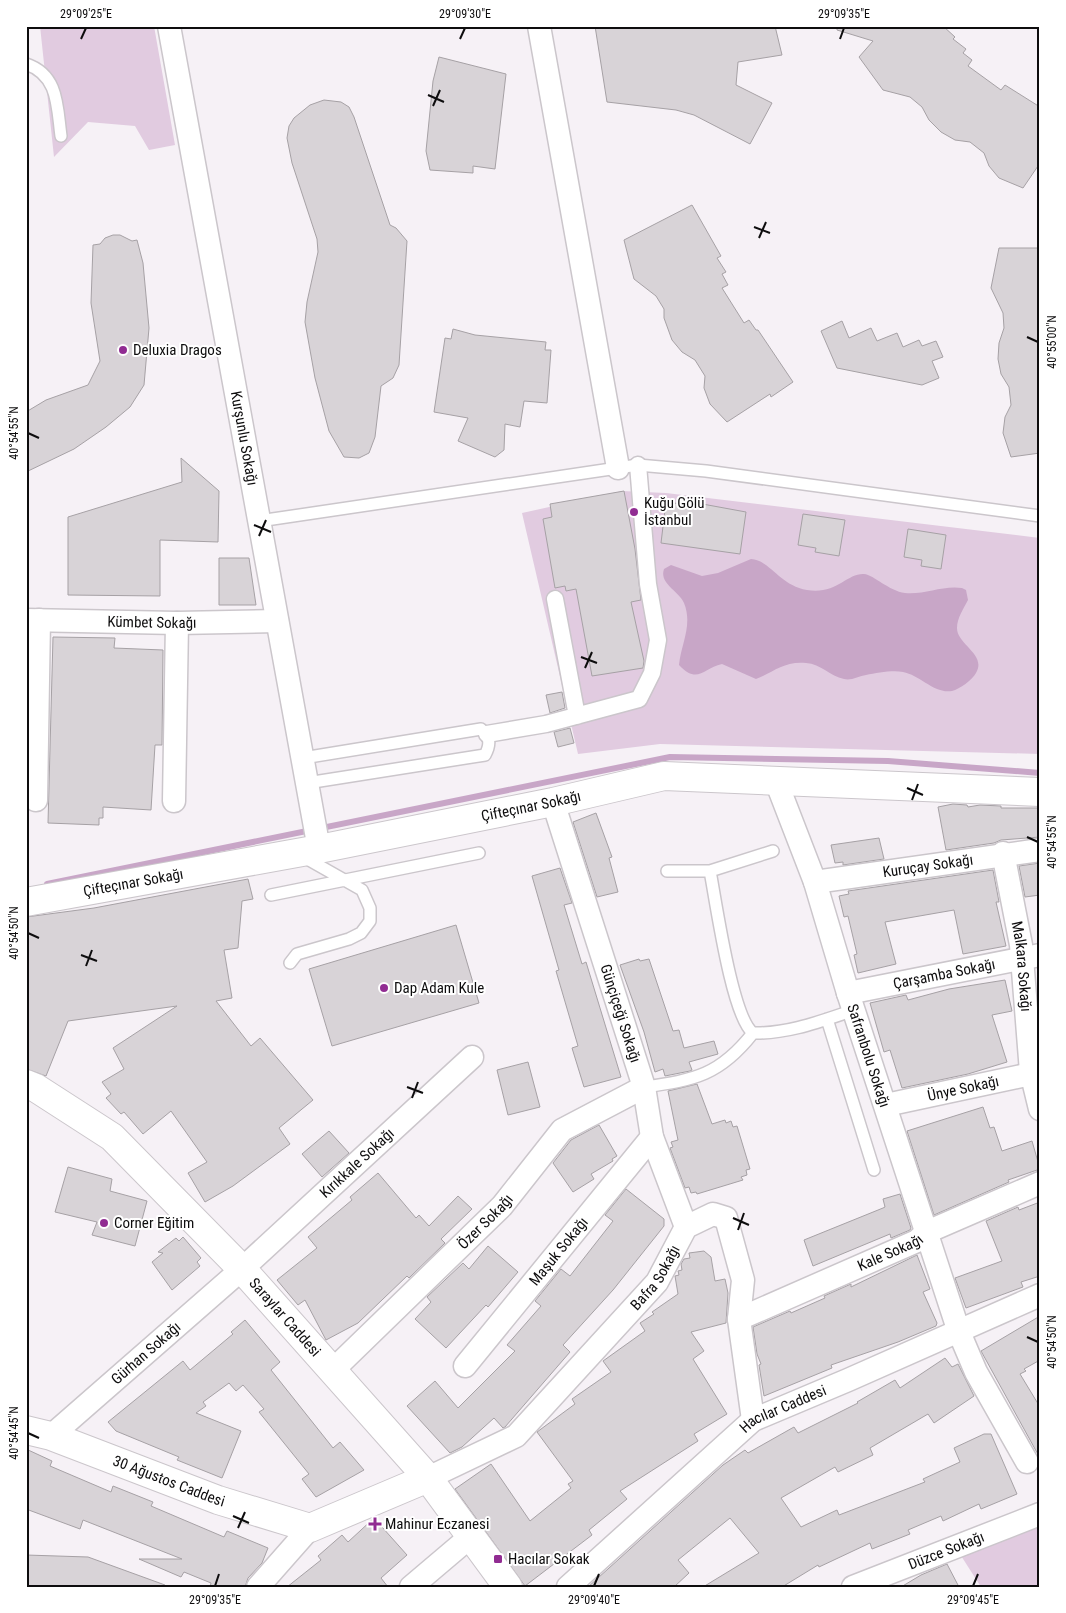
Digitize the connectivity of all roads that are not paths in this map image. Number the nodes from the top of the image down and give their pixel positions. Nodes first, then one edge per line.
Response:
1 (169, 26) edge
2 (539, 26) edge
3 (26, 64) edge
4 (61, 136) dead end
5 (628, 467) junction
6 (1040, 516) edge
7 (259, 521) junction
8 (555, 599) dead end
9 (32, 620) edge
10 (278, 621) junction
11 (177, 623) junction
12 (577, 716) junction
13 (487, 734) junction
14 (303, 758) junction
15 (776, 781) junction
16 (1040, 792) edge
17 (309, 794) junction
18 (36, 800) dead end
19 (174, 801) dead end
20 (553, 802) junction
21 (1040, 850) edge
22 (309, 851) junction
23 (773, 851) dead end
24 (479, 853) dead end
25 (1003, 853) junction
26 (668, 871) dead end
27 (710, 871) junction
28 (346, 880) junction
29 (815, 882) junction
30 (271, 895) dead end
31 (26, 902) edge
32 (1031, 956) edge
33 (290, 963) dead end
34 (851, 1001) junction
35 (827, 1019) junction
36 (753, 1033) junction
37 (472, 1057) dead end
38 (1035, 1072) edge
39 (26, 1084) edge
40 (644, 1087) junction
41 (886, 1105) junction
42 (1040, 1109) edge
43 (652, 1138) junction
44 (874, 1170) dead end
45 (1040, 1183) edge
46 (686, 1227) junction
47 (927, 1232) junction
48 (242, 1269) junction
49 (1040, 1294) edge
50 (739, 1320) junction
51 (959, 1332) junction
52 (465, 1366) dead end
53 (332, 1371) junction
54 (753, 1420) junction
55 (26, 1423) edge
56 (39, 1433) edge
57 (1027, 1462) dead end
58 (428, 1478) junction
59 (1040, 1514) edge
60 (310, 1528) junction
61 (470, 1537) junction
62 (258, 1587) edge
63 (411, 1587) edge
64 (508, 1587) edge
65 (568, 1587) edge
66 (853, 1587) edge

1 - 7 street, Kurşunlu Sokağı
2 - 5 street
3 - 4 lane
5 - 6 lane
5 - 7 lane
5 - 12 street
7 - 10 street, Kurşunlu Sokağı
8 - 12 street
9 - 11 street, Kümbet Sokağı
9 - 18 street
10 - 11 street, Kümbet Sokağı
10 - 14 street, Kurşunlu Sokağı
11 - 19 street
12 - 13 street
13 - 14 lane
13 - 17 lane
14 - 17 street, Kurşunlu Sokağı
15 - 16 street, Çifteçınar Sokağı
15 - 20 street, Çifteçınar Sokağı
15 - 29 street, Safranbolu Sokağı
17 - 22 street, Kurşunlu Sokağı
20 - 22 street, Çifteçınar Sokağı
20 - 40 street, Günçiçeği Sokağı
21 - 25 street, Kuruçay Sokağı
22 - 28 lane
22 - 31 street, Çifteçınar Sokağı
23 - 27 lane
24 - 28 lane
25 - 29 street, Kuruçay Sokağı
25 - 32 street, Malkara Sokağı
26 - 27 lane
27 - 36 lane
28 - 30 lane
28 - 33 lane
29 - 34 street, Safranbolu Sokağı
32 - 34 street, Çarşamba Sokağı
32 - 38 street, Malkara Sokağı
34 - 35 lane
34 - 41 street, Safranbolu Sokağı
35 - 36 lane
35 - 44 lane
36 - 40 lane
37 - 48 street, Kırıkkale Sokağı
38 - 41 street, Ünye Sokağı
38 - 42 street, Malkara Sokağı
39 - 48 street, Saraylar Caddesi
40 - 43 street, Günçiçeği Sokağı
40 - 53 street, Özer Sokağı
41 - 47 street, Safranbolu Sokağı
43 - 46 street, Günçiçeği Sokağı
43 - 52 street, Maşuk Sokağı
45 - 47 street, Kale Sokağı
46 - 50 street, Bafra Sokağı
46 - 58 street, Bafra Sokağı
47 - 50 street, Kale Sokağı
47 - 51 street, Safranbolu Sokağı
48 - 53 street, Saraylar Caddesi
48 - 56 street, Gürhan Sokağı
49 - 51 street, Hacılar Caddesi
50 - 54 street, Bafra Sokağı
51 - 54 street, Hacılar Caddesi
51 - 57 street, Safranbolu Sokağı
53 - 58 street, Saraylar Caddesi
54 - 65 street, Hacılar Caddesi
55 - 56 street, 30 Ağustos Caddesi
56 - 60 street, 30 Ağustos Caddesi
58 - 60 street
58 - 61 street, Saraylar Caddesi
59 - 66 street, Düzce Sokağı
60 - 62 street
61 - 63 street
61 - 64 street, Saraylar Caddesi

